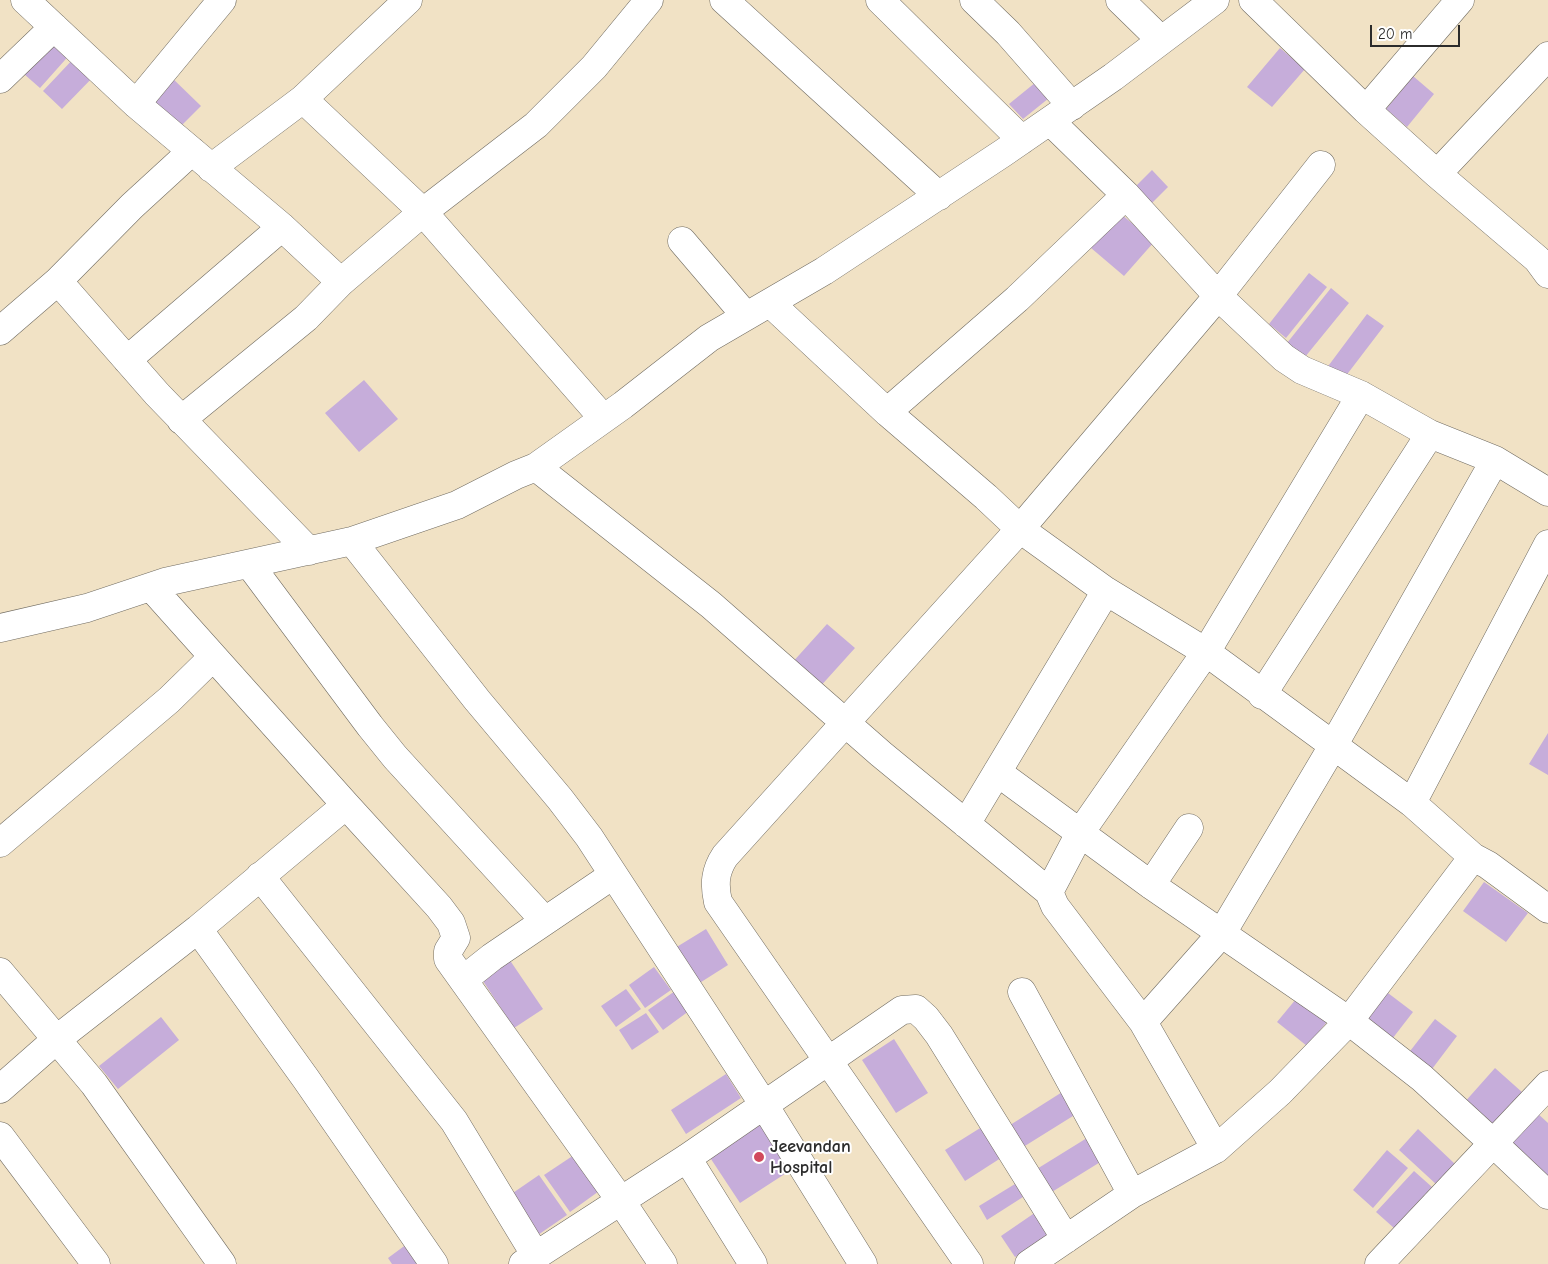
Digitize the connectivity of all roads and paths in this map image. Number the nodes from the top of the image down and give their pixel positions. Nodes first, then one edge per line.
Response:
1 (25, 0) edge
2 (222, 0) edge
3 (408, 0) edge
4 (649, 0) edge
5 (724, 0) edge
6 (880, 0) edge
7 (974, 0) edge
8 (1120, 0) edge
9 (1215, 0) edge
10 (1253, 0) edge
11 (1460, 0) edge
12 (54, 27) junction
13 (1161, 40) junction
14 (1548, 56) edge
15 (0, 78) edge
16 (303, 99) junction
17 (136, 104) junction
18 (1366, 110) junction
19 (1061, 113) junction
20 (1022, 140) junction
21 (202, 160) junction
22 (1321, 165) dead end
23 (1437, 174) junction
24 (1126, 195) junction
25 (938, 196) junction
26 (423, 212) junction
27 (282, 227) junction
28 (682, 241) dead end
29 (1548, 274) edge
30 (58, 281) junction
31 (341, 282) junction
32 (1218, 296) junction
33 (770, 303) junction
34 (746, 316) junction
35 (0, 331) edge
36 (127, 360) junction
37 (1360, 395) junction
38 (887, 412) junction
39 (603, 418) junction
40 (181, 420) junction
41 (1430, 434) junction
42 (1495, 460) junction
43 (536, 467) junction
44 (1548, 492) edge
45 (1020, 529) junction
46 (352, 541) junction
47 (1548, 544) edge
48 (309, 551) junction
49 (250, 565) junction
50 (151, 587) junction
51 (1106, 591) junction
52 (3, 623) edge
53 (1206, 652) junction
54 (213, 657) junction
55 (1262, 695) junction
56 (846, 723) junction
57 (1333, 746) junction
58 (997, 772) junction
59 (1412, 803) junction
60 (346, 805) junction
61 (966, 824) junction
62 (1189, 828) dead end
63 (1080, 833) junction
64 (0, 843) edge
65 (1472, 857) junction
66 (614, 875) junction
67 (260, 876) junction
68 (1151, 885) junction
69 (1049, 892) junction
70 (1548, 909) edge
71 (545, 921) junction
72 (198, 929) junction
73 (1222, 933) junction
74 (0, 972) edge
75 (463, 980) junction
76 (1022, 992) dead end
77 (1349, 1021) junction
78 (1143, 1022) junction
79 (58, 1039) junction
80 (829, 1061) junction
81 (1548, 1085) edge
82 (0, 1089) edge
83 (764, 1104) junction
84 (0, 1136) edge
85 (1493, 1143) junction
86 (1216, 1149) junction
87 (687, 1158) junction
88 (1132, 1194) junction
89 (1548, 1195) edge
90 (621, 1201) junction
91 (1066, 1239) junction
92 (536, 1259) edge
93 (96, 1264) edge
94 (222, 1264) edge
95 (434, 1264) edge
96 (663, 1264) edge
97 (753, 1264) edge
98 (863, 1264) edge
99 (969, 1264) edge
100 (1029, 1264) edge
101 (1379, 1264) edge

1 - 12 street
2 - 17 street
3 - 16 street
4 - 26 street
5 - 25 street
6 - 20 street
7 - 19 street
8 - 13 street
9 - 13 street
10 - 18 street
11 - 18 street
12 - 15 street
12 - 17 street
13 - 19 street
14 - 23 street
16 - 21 street
16 - 26 street
17 - 21 street
18 - 23 street
19 - 20 street
19 - 24 street
20 - 25 street
21 - 27 street
21 - 30 street
22 - 32 street
23 - 29 street
24 - 32 street
24 - 38 street
25 - 33 street
26 - 31 street
26 - 39 street
27 - 31 street
27 - 36 street
28 - 34 street
30 - 35 street
30 - 36 street
31 - 40 street
32 - 37 street
32 - 45 street
33 - 34 street
33 - 38 street
34 - 39 street
36 - 40 street
37 - 41 street
37 - 53 street
38 - 45 street
39 - 43 street
40 - 48 street
41 - 42 street
41 - 55 street
42 - 44 street
42 - 57 street
43 - 46 street
43 - 56 street
45 - 51 street
45 - 56 street
46 - 48 street
46 - 66 street
47 - 59 street
48 - 49 street
49 - 50 street
49 - 71 street
50 - 52 street
50 - 54 street
51 - 53 street
51 - 58 street
53 - 55 street
53 - 63 street
54 - 60 street
54 - 64 street
55 - 57 street
56 - 61 street
56 - 80 street
57 - 59 street
57 - 73 street
58 - 61 street
58 - 63 street
59 - 65 street
60 - 67 street
60 - 75 street
61 - 69 street
62 - 68 street
63 - 68 street
63 - 69 street
65 - 70 street
65 - 77 street
66 - 71 street
66 - 83 street
67 - 72 street
67 - 92 street
68 - 73 street
69 - 78 street
71 - 75 street
72 - 79 street
72 - 95 street
73 - 77 street
73 - 78 street
74 - 79 street
75 - 90 street
76 - 88 street
77 - 85 street
77 - 86 street
78 - 86 street
79 - 82 street
79 - 94 street
80 - 83 street
80 - 91 street
80 - 99 street
81 - 85 street
83 - 87 street
83 - 98 street
84 - 93 street
85 - 89 street
85 - 101 street
86 - 88 street
87 - 90 street
87 - 97 street
88 - 91 street
90 - 92 street
90 - 96 street
91 - 100 street

